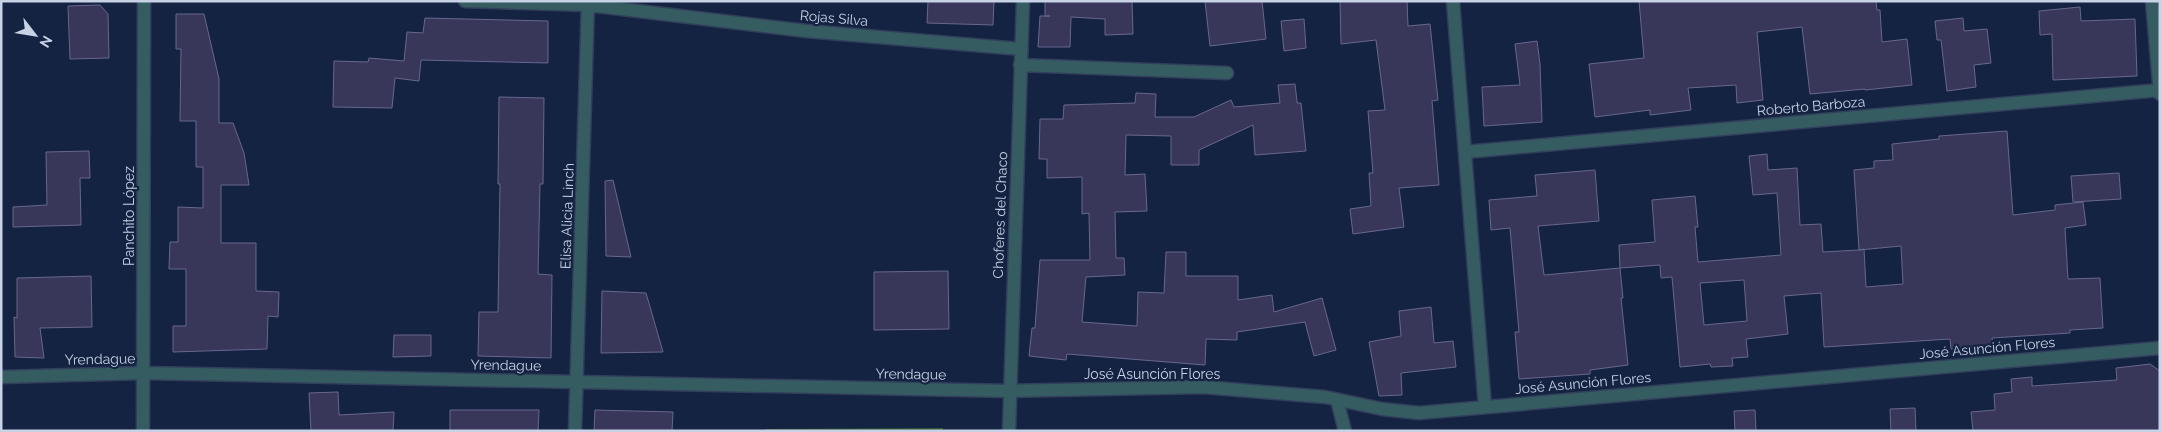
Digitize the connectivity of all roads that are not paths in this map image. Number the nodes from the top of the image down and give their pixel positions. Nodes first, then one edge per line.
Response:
1 (144, 1) edge
2 (466, 1) edge
3 (1022, 1) edge
4 (1453, 1) edge
5 (2152, 1) edge
6 (588, 3) edge
7 (1021, 49) junction
8 (1020, 65) junction
9 (1227, 73) dead end
10 (2160, 90) edge
11 (2160, 94) edge
12 (1466, 152) junction
13 (2160, 348) edge
14 (143, 373) junction
15 (1, 377) edge
16 (577, 381) junction
17 (1010, 391) junction
18 (1337, 400) junction
19 (1485, 407) junction
20 (143, 431) edge
21 (575, 431) edge
22 (1009, 431) edge
23 (1345, 431) edge

1 - 14 street, Panchito López
2 - 6 street, Rojas Silva
3 - 7 street, Choferes del Chaco
4 - 12 street
5 - 10 street
6 - 7 street, Rojas Silva
6 - 16 street, Elisa Alicia Linch
7 - 8 street, Choferes del Chaco
8 - 9 street
8 - 17 street, Choferes del Chaco
10 - 11 street
10 - 12 street, Roberto Barboza
12 - 19 street
13 - 19 street, José Asunción Flores
14 - 15 street, Yrendague
14 - 16 street, Yrendague
14 - 20 street, Panchito López
16 - 17 street, Yrendague
16 - 21 street, Elisa Alicia Linch
17 - 18 street, José Asunción Flores
17 - 22 street, Choferes del Chaco
18 - 19 street, José Asunción Flores
18 - 23 street

